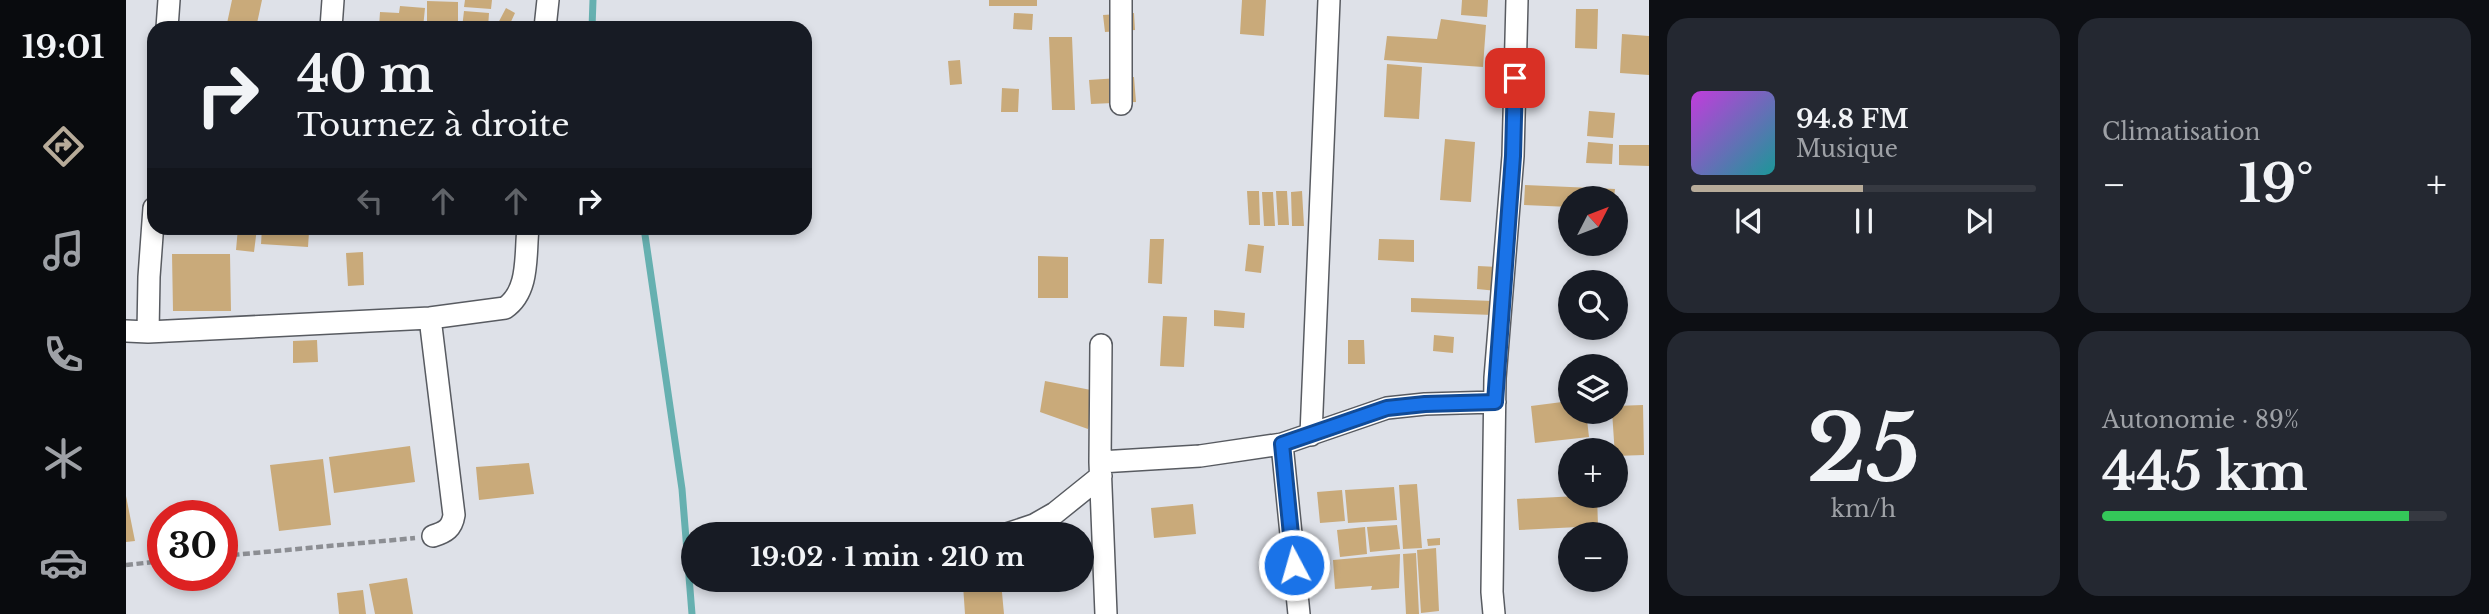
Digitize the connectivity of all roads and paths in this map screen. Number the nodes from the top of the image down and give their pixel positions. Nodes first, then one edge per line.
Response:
1 (169, 0) edge
2 (333, 0) edge
3 (548, 0) edge
4 (1121, 0) edge
5 (1329, 0) edge
6 (1517, 0) edge
7 (168, 21) edge
8 (332, 21) edge
9 (546, 21) edge
10 (1121, 104) dead end
11 (152, 235) edge
12 (527, 235) edge
13 (430, 318) junction
14 (126, 331) edge
15 (148, 332) junction
16 (1101, 345) dead end
17 (1495, 402) junction
18 (1311, 435) junction
19 (1282, 444) junction
20 (1100, 469) junction
21 (1039, 522) edge
22 (433, 536) joint
23 (238, 554) edge
24 (147, 563) edge
25 (126, 565) edge
26 (1106, 614) edge
27 (1299, 614) edge
28 (1494, 614) edge

1 - 7 street
2 - 8 street
3 - 9 street
4 - 10 street
5 - 18 street
6 - 17 street
11 - 15 street
12 - 13 street
13 - 15 street
13 - 22 street
14 - 15 street
16 - 20 street
17 - 18 street
17 - 28 street
18 - 19 street
19 - 20 street
19 - 27 street
20 - 21 street
20 - 26 street
22 - 23 path
24 - 25 path

